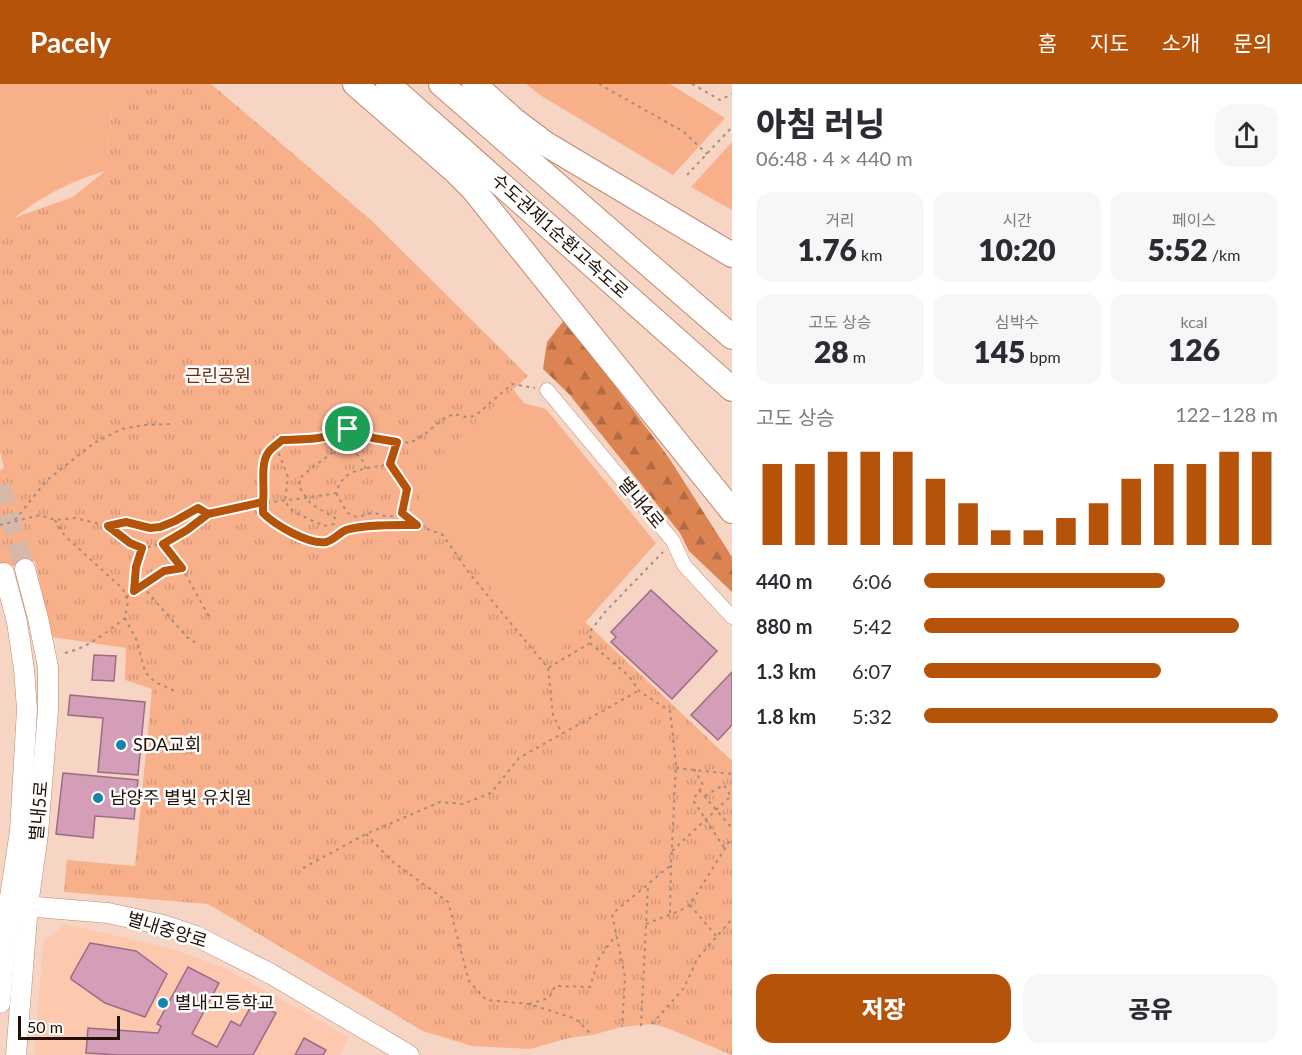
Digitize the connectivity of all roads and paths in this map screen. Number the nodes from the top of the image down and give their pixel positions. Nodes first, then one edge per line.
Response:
1 (355, 84) edge
2 (388, 84) edge
3 (441, 84) edge
4 (474, 84) edge
5 (599, 84) edge
6 (692, 84) edge
7 (732, 94) edge
8 (732, 127) edge
9 (707, 154) junction
10 (687, 175) dead end
11 (732, 255) edge
12 (732, 337) edge
13 (732, 389) edge
14 (546, 390) joint
15 (171, 424) dead end
16 (362, 432) junction
17 (397, 442) junction
18 (346, 443) junction
19 (276, 446) junction
20 (390, 464) junction
21 (366, 470) junction
22 (336, 493) junction
23 (307, 498) junction
24 (285, 500) junction
25 (263, 502) junction
26 (732, 511) edge
27 (402, 513) junction
28 (208, 514) junction
29 (15, 520) junction
30 (55, 520) junction
31 (0, 525) edge
32 (417, 525) junction
33 (108, 526) junction
34 (673, 541) junction
35 (163, 544) junction
36 (142, 548) junction
37 (182, 568) junction
38 (26, 569) tunnel mouth
39 (4, 573) tunnel mouth
40 (142, 586) junction
41 (134, 591) junction
42 (126, 597) junction
43 (732, 617) edge
44 (125, 618) junction
45 (211, 620) dead end
46 (196, 643) dead end
47 (590, 643) junction
48 (65, 653) dead end
49 (548, 668) junction
50 (174, 691) dead end
51 (639, 691) junction
52 (562, 734) junction
53 (676, 768) junction
54 (694, 769) junction
55 (732, 774) edge
56 (699, 790) junction
57 (705, 796) junction
58 (731, 797) edge
59 (716, 809) junction
60 (705, 820) junction
61 (732, 828) edge
62 (366, 834) junction
63 (732, 837) edge
64 (725, 849) junction
65 (672, 851) junction
66 (671, 865) junction
67 (303, 868) dead end
68 (648, 884) junction
69 (12, 905) edge
70 (690, 905) junction
71 (670, 915) junction
72 (732, 919) edge
73 (646, 924) junction
74 (616, 935) junction
75 (717, 937) junction
76 (0, 1003) edge
77 (529, 1004) junction
78 (652, 1024) dead end
79 (641, 1026) dead end
80 (621, 1027) dead end
81 (592, 1035) dead end
82 (405, 1053) edge
83 (16, 1055) edge

1 - 26 highway
2 - 13 highway, 수도권제1순환고속도로
3 - 12 highway, 수도권제1순환고속도로
4 - 11 highway
5 - 9 path
6 - 7 path
8 - 9 path
9 - 10 path
14 - 17 path
14 - 34 street, 별내4로
15 - 29 path
16 - 17 path
16 - 18 path
16 - 19 path
17 - 20 path
18 - 21 path
18 - 23 path
19 - 24 path
19 - 25 path
20 - 21 path
20 - 27 path
21 - 22 path
22 - 23 path
22 - 27 path
23 - 24 path
23 - 24 path
24 - 25 path
25 - 28 path
25 - 32 path
27 - 32 path
28 - 33 path
28 - 35 path
29 - 30 path
29 - 31 path
30 - 33 path
30 - 42 path
32 - 49 path
33 - 36 path
34 - 43 street, 별내4로
34 - 47 path
35 - 36 path
35 - 37 path
36 - 41 path
37 - 40 path
37 - 45 path
38 - 69 street, 별내5로
39 - 69 street, 별내5로
40 - 41 path
40 - 46 path
41 - 42 path
42 - 44 path
44 - 48 path
44 - 50 path
47 - 49 path
47 - 51 path
49 - 52 path
51 - 52 path
51 - 53 path
52 - 62 path
53 - 54 path
53 - 65 path
54 - 55 path
54 - 56 path
56 - 57 path
56 - 60 path
57 - 58 path
57 - 59 path
58 - 59 path
59 - 60 path
59 - 61 path
60 - 64 path
60 - 65 path
62 - 67 path
62 - 77 path
63 - 64 path
64 - 70 path
65 - 66 path
66 - 68 path
66 - 71 path
68 - 73 path
68 - 74 path
69 - 76 street, 별내5로
69 - 82 street, 별내중앙로
69 - 83 street, 별내5로
70 - 71 path
70 - 75 path
71 - 73 path
72 - 75 path
73 - 79 path
74 - 77 path
74 - 80 path
75 - 78 path
77 - 81 path

